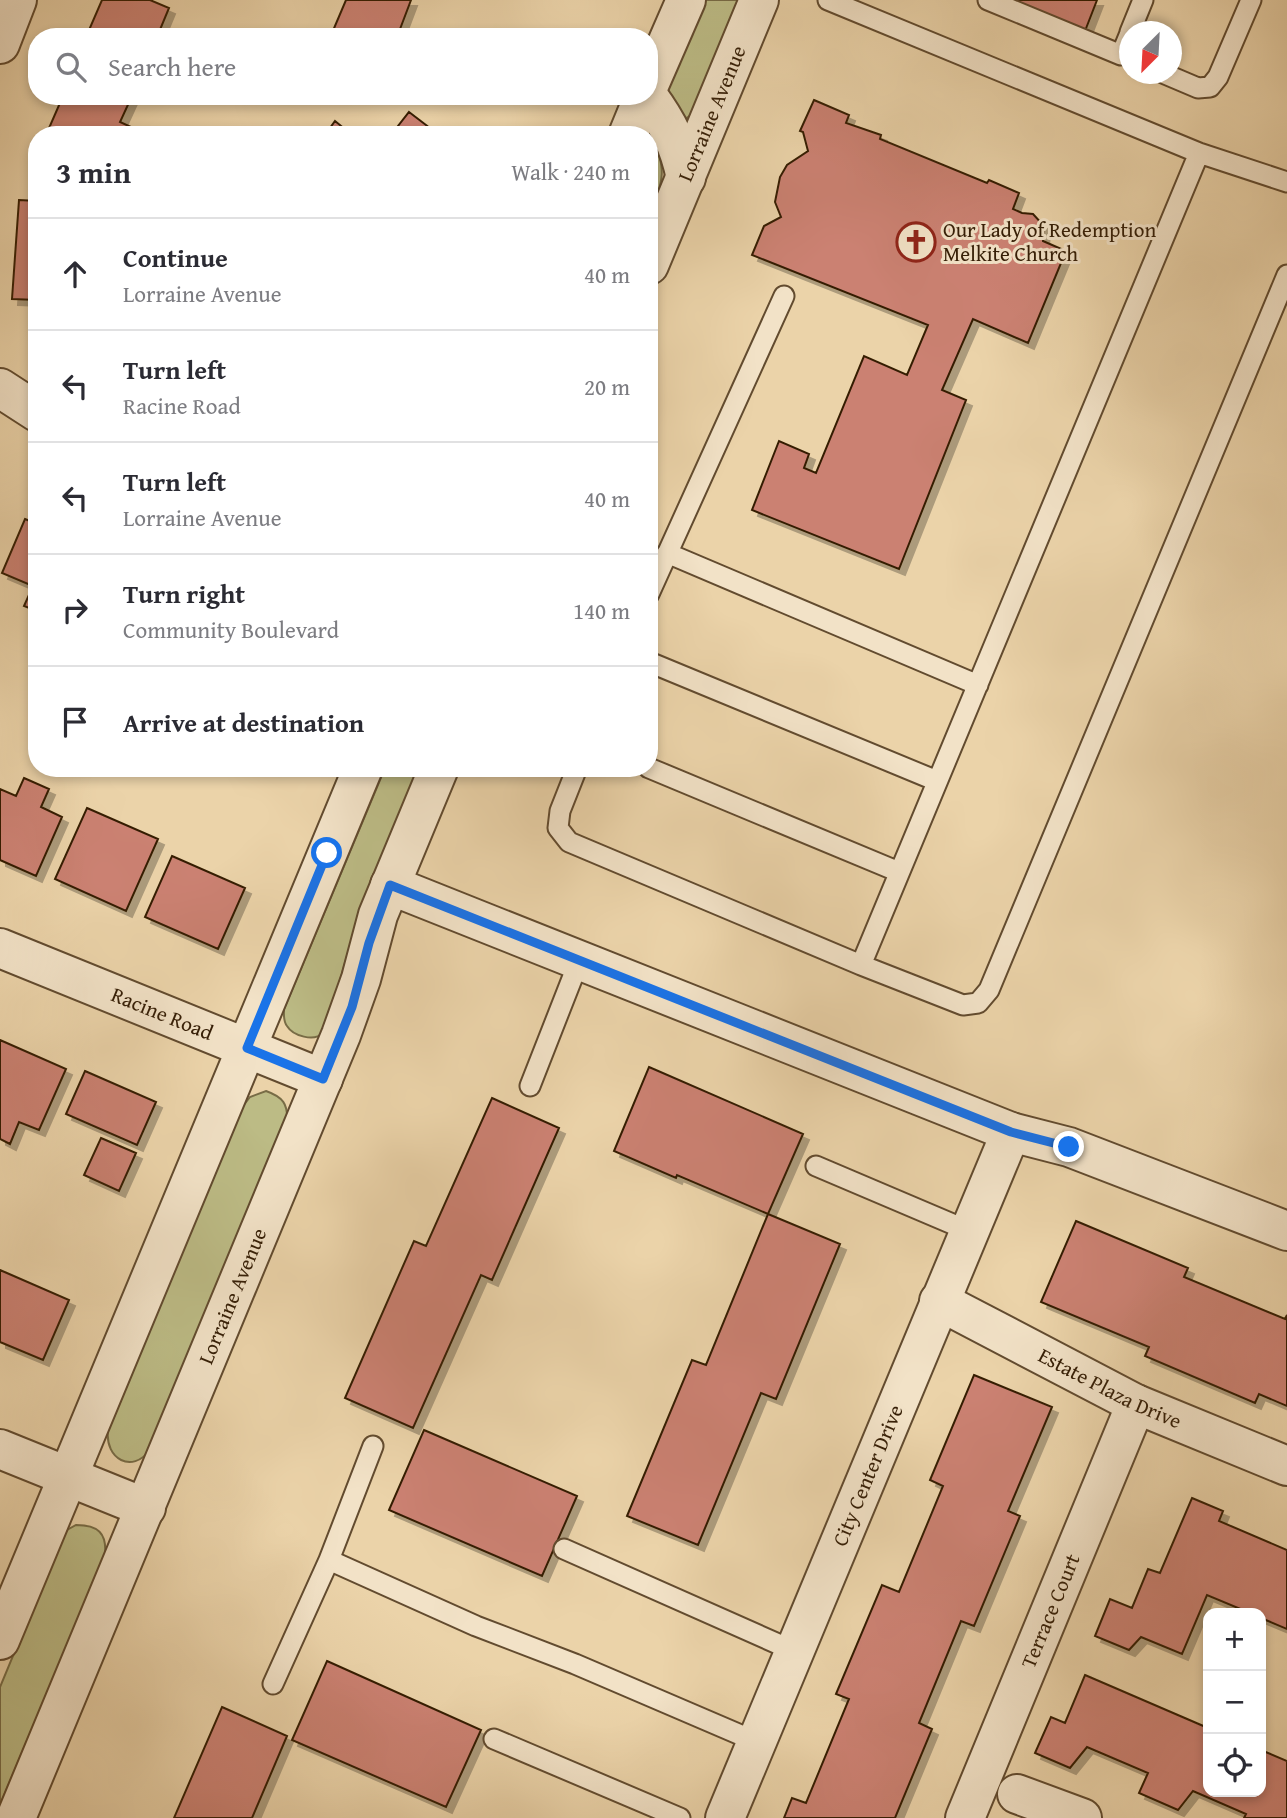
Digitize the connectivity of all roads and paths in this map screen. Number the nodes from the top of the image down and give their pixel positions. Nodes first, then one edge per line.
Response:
1 (18, 0) edge
2 (686, 0) edge
3 (759, 0) edge
4 (828, 0) edge
5 (988, 0) edge
6 (1143, 0) edge
7 (1251, 0) edge
8 (1134, 21) edge
9 (0, 44) edge
10 (1119, 54) edge
11 (658, 64) edge
12 (1182, 81) edge
13 (642, 105) edge
14 (652, 105) edge
15 (632, 126) edge
16 (1199, 153) junction
17 (686, 178) junction
18 (1287, 182) edge
19 (658, 244) edge
20 (1287, 275) edge
21 (784, 296) dead end
22 (0, 388) edge
23 (28, 406) edge
24 (667, 553) junction
25 (658, 574) edge
26 (658, 666) edge
27 (978, 685) junction
28 (658, 772) edge
29 (359, 777) edge
30 (435, 777) edge
31 (573, 777) edge
32 (937, 781) junction
33 (899, 872) junction
34 (390, 885) junction
35 (0, 948) edge
36 (579, 961) junction
37 (861, 965) junction
38 (247, 1048) junction
39 (323, 1079) junction
40 (530, 1086) dead end
41 (1011, 1132) junction
42 (816, 1166) dead end
43 (969, 1231) junction
44 (1287, 1231) edge
45 (939, 1301) junction
46 (1136, 1404) junction
47 (373, 1446) dead end
48 (0, 1450) edge
49 (1287, 1466) edge
50 (68, 1477) junction
51 (146, 1508) junction
52 (564, 1549) dead end
53 (329, 1560) junction
54 (0, 1640) edge
55 (794, 1651) junction
56 (273, 1684) dead end
57 (494, 1740) dead end
58 (757, 1742) junction
59 (1017, 1794) dead end
60 (16, 1818) edge
61 (680, 1818) edge
62 (725, 1818) edge
63 (965, 1818) edge
64 (1082, 1818) edge

1 - 9 street
2 - 11 street
3 - 17 street, Lorraine Avenue
4 - 16 lane
5 - 10 lane
6 - 8 lane
7 - 12 lane
13 - 15 street
14 - 17 street
16 - 18 lane
16 - 27 lane
17 - 19 street, Lorraine Avenue
20 - 37 lane
21 - 24 lane
22 - 23 street
24 - 25 lane
24 - 27 lane
26 - 32 lane
27 - 32 lane
28 - 33 lane
29 - 38 street
30 - 34 street, Lorraine Avenue
31 - 37 lane
32 - 33 lane
33 - 37 lane
34 - 36 street
34 - 39 street, Lorraine Avenue
35 - 38 street, Racine Road
36 - 40 lane
36 - 41 street
38 - 39 street, Racine Road
38 - 50 street
39 - 51 street, Lorraine Avenue
41 - 43 street, City Center Drive
41 - 44 street
42 - 43 lane
43 - 45 street, City Center Drive
45 - 46 street, Estate Plaza Drive
45 - 55 street, City Center Drive
46 - 49 street, Estate Plaza Drive
46 - 63 street, Terrace Court
47 - 53 lane
48 - 50 street
50 - 51 street
50 - 54 street
51 - 60 street, Lorraine Avenue
52 - 55 lane
53 - 56 lane
53 - 58 lane
55 - 58 street, City Center Drive
57 - 61 lane
58 - 62 street, City Center Drive
59 - 64 street

